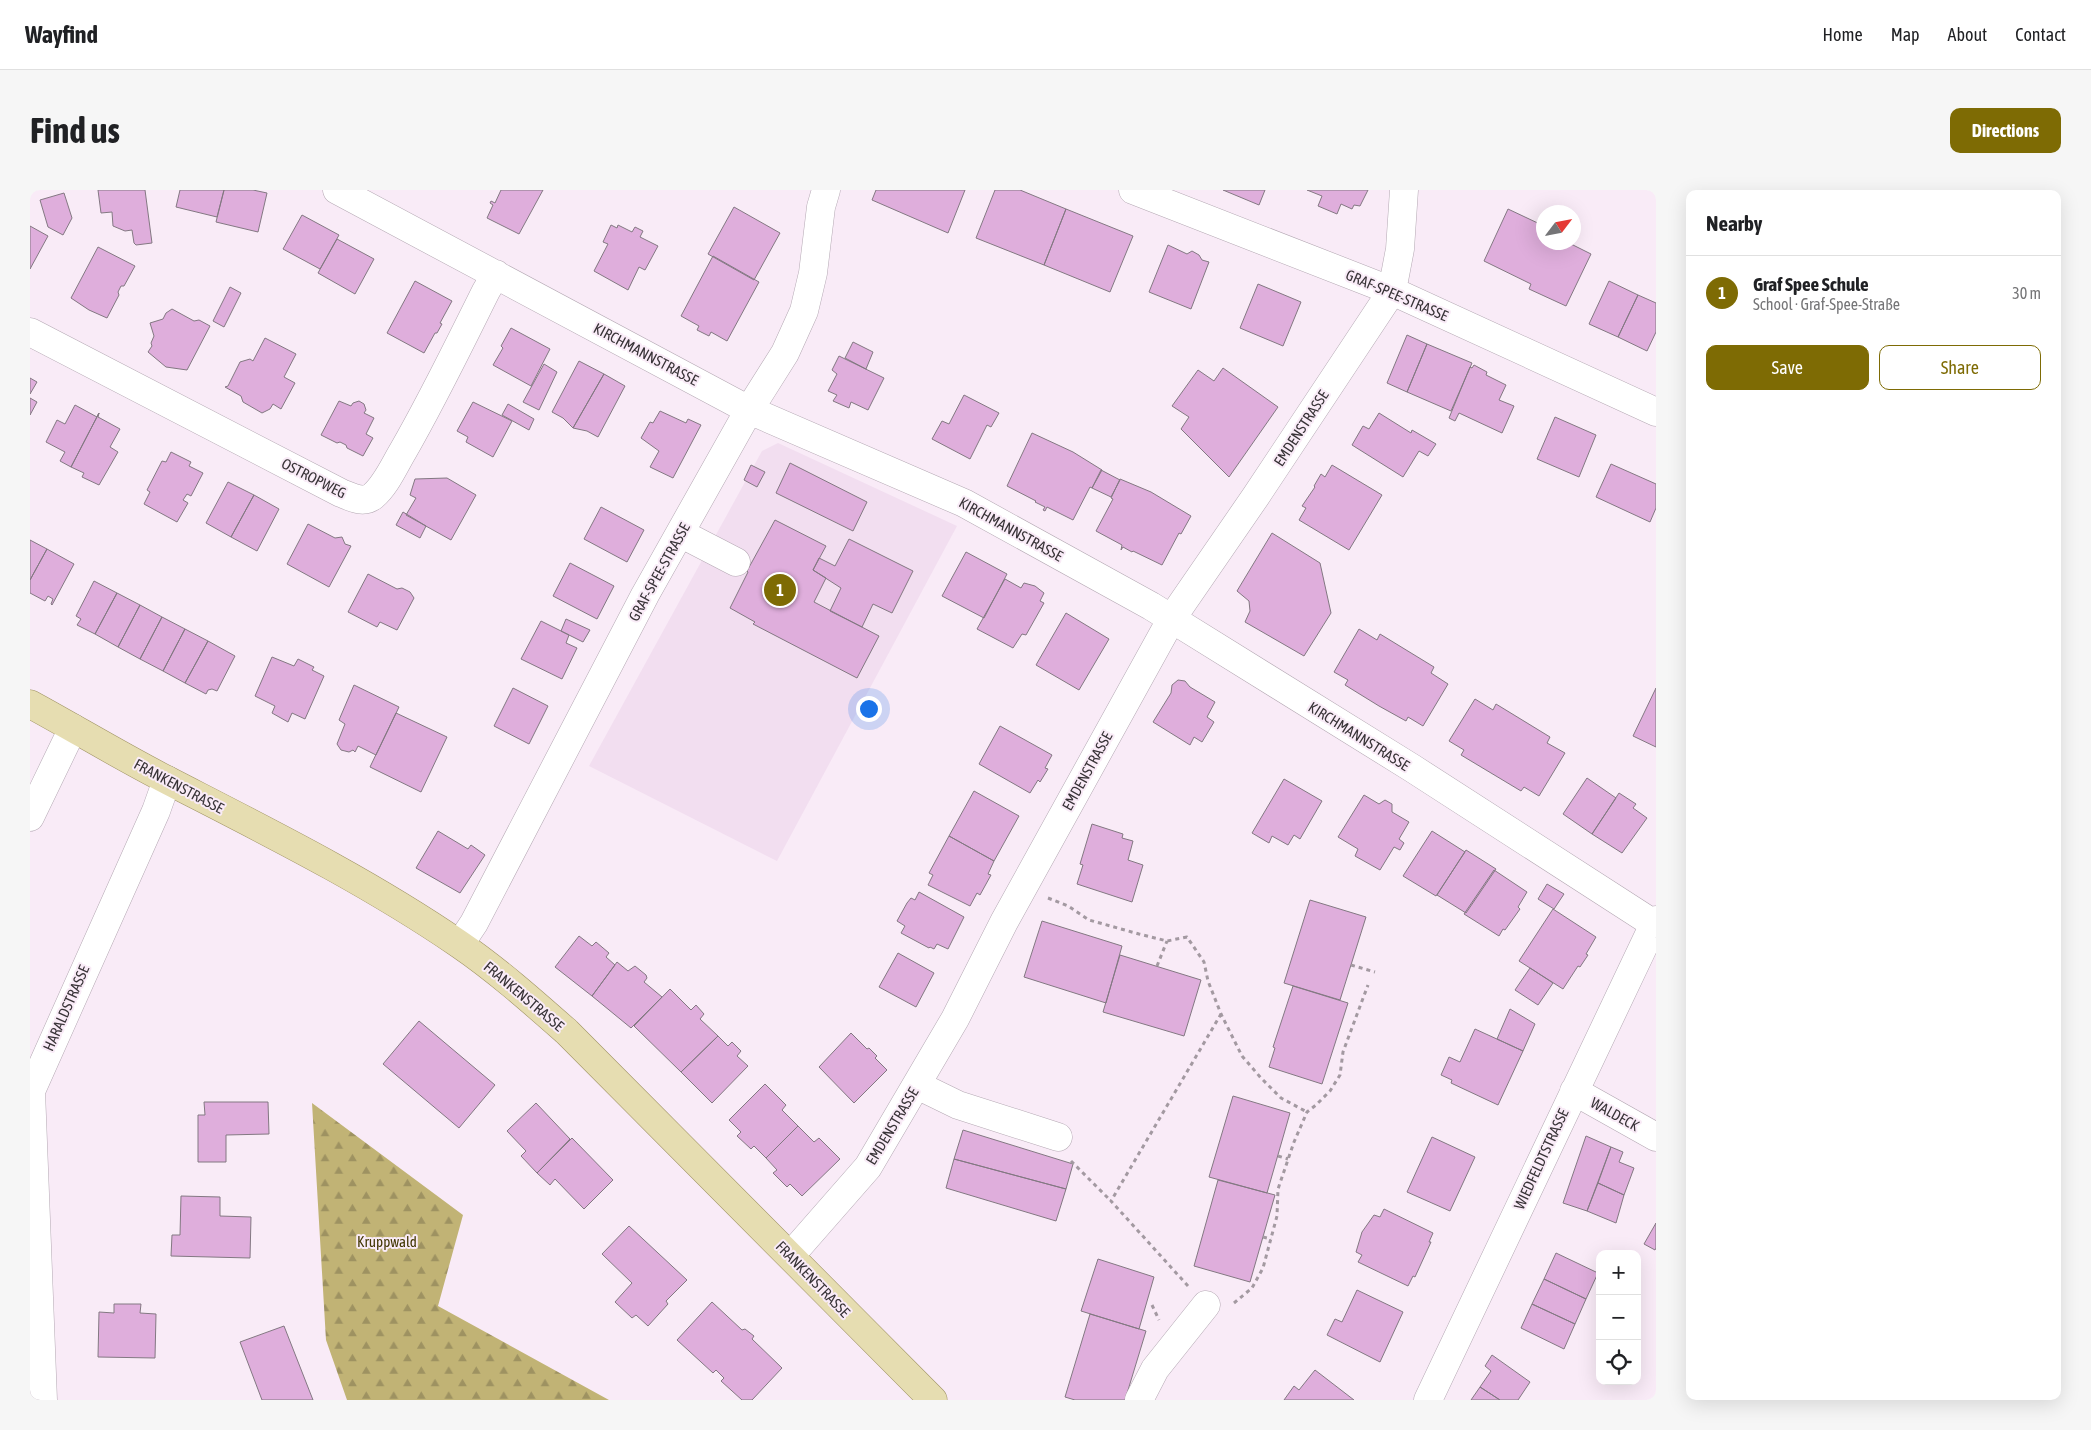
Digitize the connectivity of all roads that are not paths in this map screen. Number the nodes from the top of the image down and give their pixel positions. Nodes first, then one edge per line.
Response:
1 (337, 190) edge
2 (826, 190) edge
3 (1133, 190) edge
4 (1404, 190) edge
5 (496, 274) junction
6 (1392, 291) junction
7 (30, 332) edge
8 (749, 410) junction
9 (1656, 412) edge
10 (680, 533) junction
11 (736, 562) dead end
12 (1172, 618) junction
13 (30, 704) edge
14 (73, 728) junction
15 (167, 780) junction
16 (31, 813) edge
17 (1655, 922) edge
18 (460, 944) junction
19 (917, 1085) junction
20 (30, 1091) edge
21 (1574, 1091) junction
22 (1058, 1137) road end
23 (1656, 1137) edge
24 (791, 1255) junction
25 (1206, 1305) road end
26 (36, 1374) edge
27 (43, 1400) edge
28 (933, 1400) edge
29 (1139, 1400) edge
30 (1428, 1400) edge

1 - 5 street, KIRCHMANNSTRASSE
2 - 8 street, GRAF-SPEE-STRASSE
3 - 6 street, GRAF-SPEE-STRASSE
4 - 6 street
5 - 7 street, OSTROPWEG
5 - 8 street, KIRCHMANNSTRASSE
6 - 9 street, GRAF-SPEE-STRASSE
6 - 12 street, EMDENSTRASSE
8 - 10 street, GRAF-SPEE-STRASSE
8 - 12 street, KIRCHMANNSTRASSE
10 - 11 street
10 - 18 street, GRAF-SPEE-STRASSE
12 - 17 street, KIRCHMANNSTRASSE
12 - 19 street, EMDENSTRASSE
13 - 14 main road, FRANKENSTRASSE
14 - 15 main road, FRANKENSTRASSE
14 - 16 street
15 - 18 main road, FRANKENSTRASSE
15 - 20 street, HARALDSTRASSE
17 - 21 street, WIEDFELDTSTRASSE
18 - 24 main road, FRANKENSTRASSE
19 - 22 street
19 - 24 street, EMDENSTRASSE
20 - 26 street, HARALDSTRASSE
21 - 23 street, WALDECK
21 - 30 street, WIEDFELDTSTRASSE
24 - 28 main road, FRANKENSTRASSE
25 - 29 street
26 - 27 street, HARALDSTRASSE

